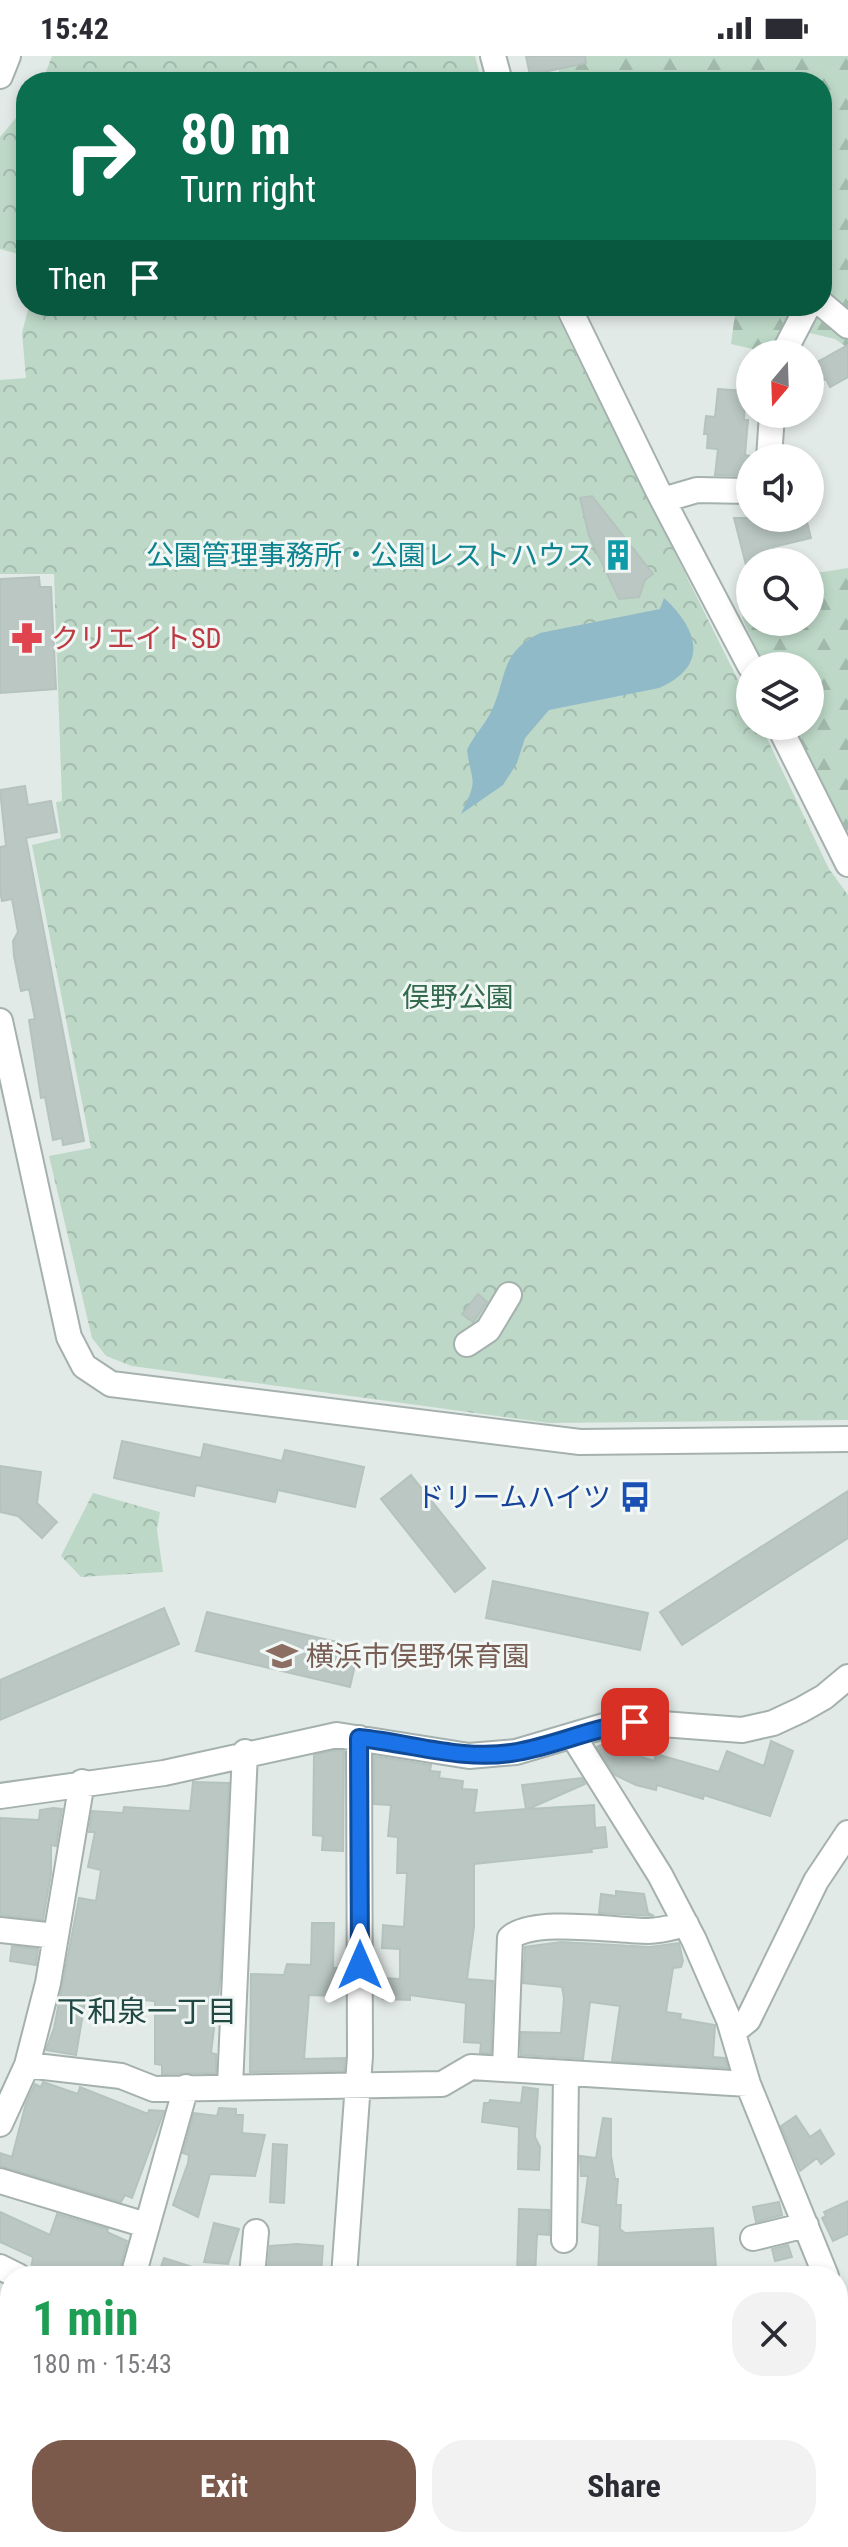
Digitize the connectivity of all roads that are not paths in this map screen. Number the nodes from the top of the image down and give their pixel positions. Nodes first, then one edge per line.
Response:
1 (8, 56) edge
2 (0, 76) edge
3 (832, 312) edge
4 (573, 316) edge
5 (803, 316) edge
6 (848, 326) edge
7 (790, 340) edge
8 (736, 491) edge
9 (663, 500) junction
10 (743, 652) edge
11 (786, 740) edge
12 (848, 864) edge
13 (0, 1021) edge
14 (509, 1295) dead end
15 (467, 1344) dead end
16 (848, 1439) edge
17 (848, 1677) edge
18 (573, 1736) junction
19 (359, 1738) junction
20 (245, 1752) junction
21 (82, 1782) junction
22 (0, 1796) edge
23 (848, 1833) edge
24 (686, 1924) junction
25 (0, 1930) edge
26 (56, 1936) junction
27 (733, 2032) junction
28 (27, 2065) junction
29 (505, 2069) junction
30 (566, 2073) junction
31 (748, 2084) junction
32 (358, 2085) junction
33 (230, 2086) junction
34 (186, 2087) junction
35 (0, 2124) edge
36 (0, 2181) edge
37 (146, 2225) junction
38 (806, 2225) junction
39 (256, 2232) dead end
40 (753, 2238) dead end
41 (564, 2240) dead end
42 (136, 2266) edge
43 (253, 2266) edge
44 (345, 2266) edge
45 (822, 2266) edge

1 - 2 street
3 - 6 street
4 - 9 street
5 - 7 street
8 - 9 street
9 - 10 street
11 - 12 street
13 - 16 street
14 - 15 street
17 - 18 street
18 - 19 street
18 - 24 street
19 - 20 street
19 - 32 street
20 - 21 street
20 - 33 street
21 - 22 street
21 - 26 street
23 - 27 street
24 - 27 street
24 - 29 street
25 - 26 street
26 - 28 street
27 - 31 street
28 - 34 street
28 - 35 street
29 - 30 street
29 - 32 street
30 - 31 street
30 - 41 street
31 - 38 street
32 - 33 street
32 - 44 street
33 - 34 street
34 - 37 street
36 - 37 street
37 - 42 street
38 - 40 street
38 - 45 street
39 - 43 street

